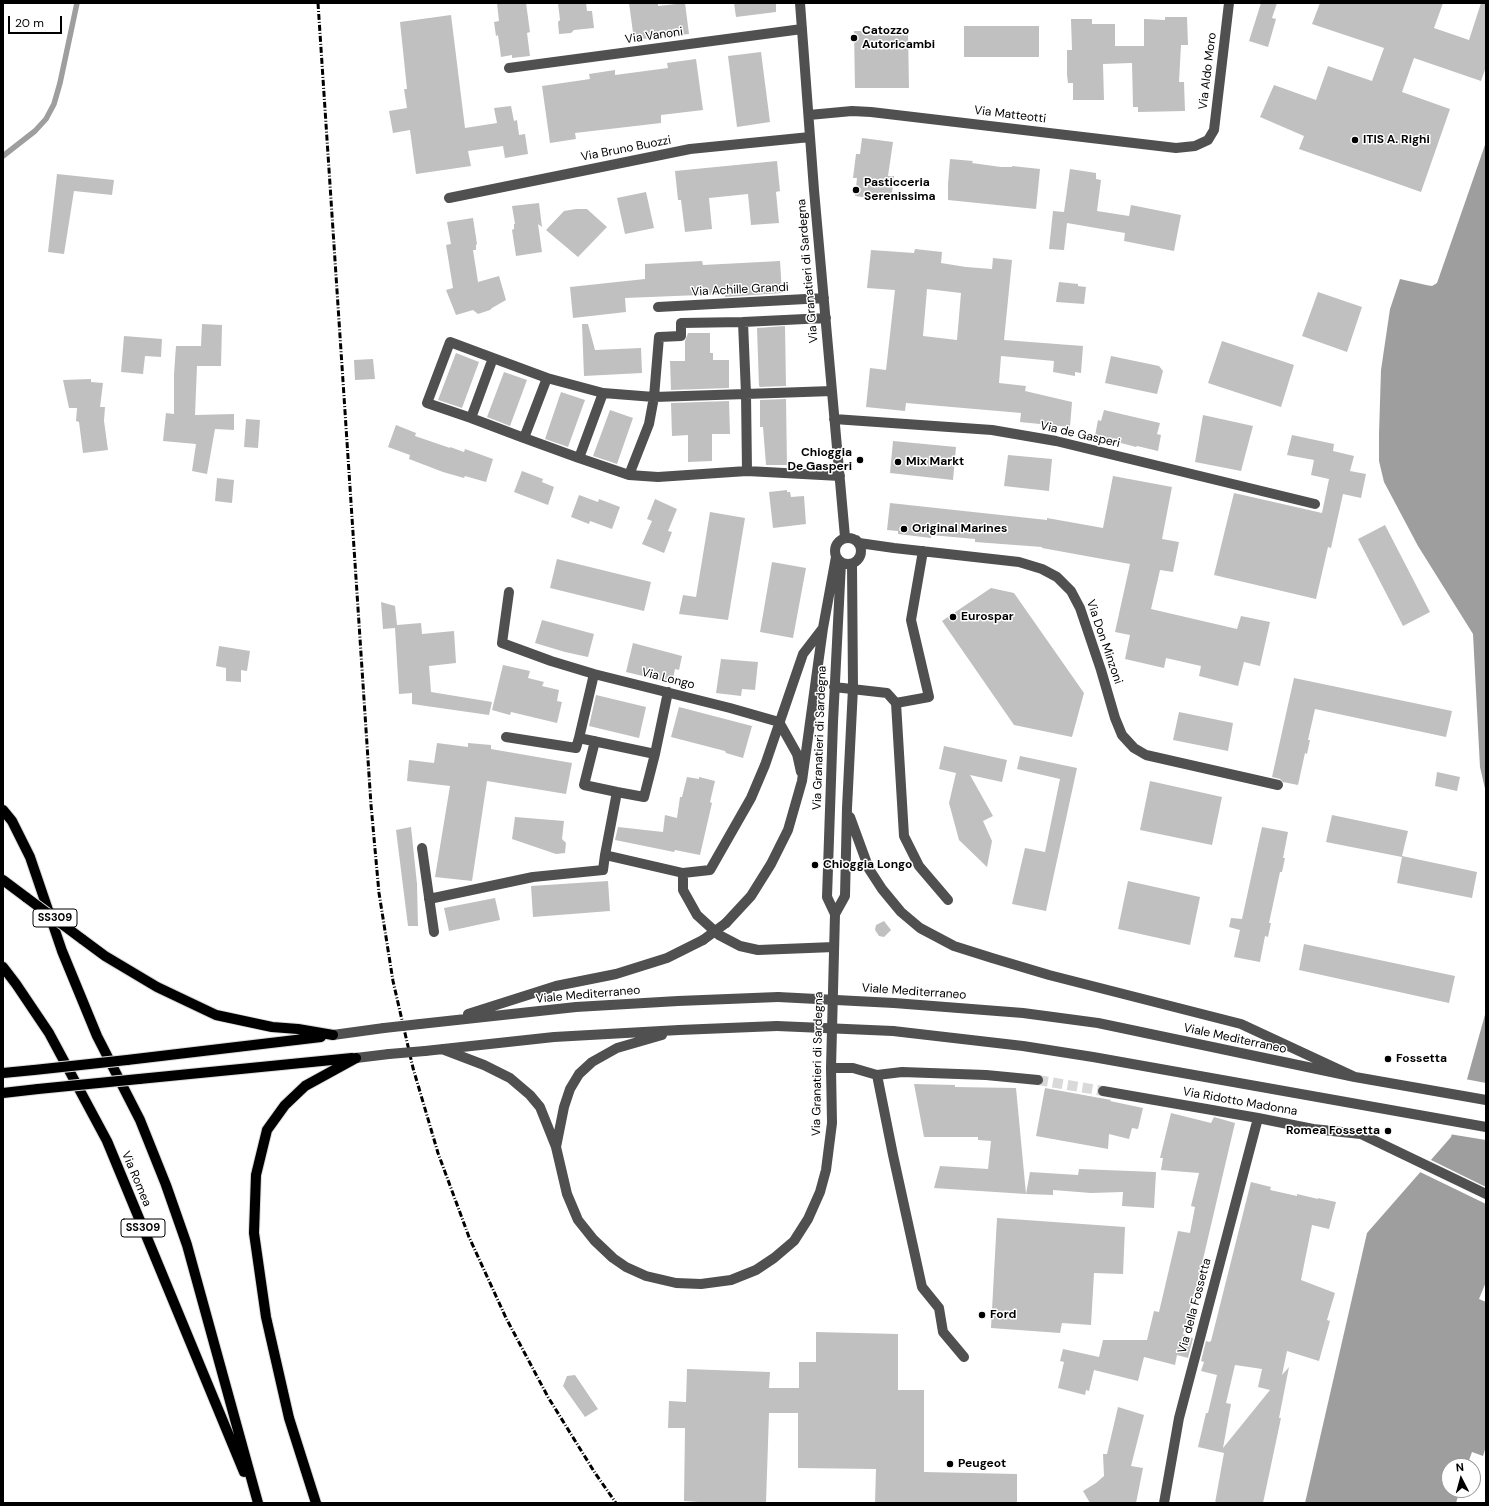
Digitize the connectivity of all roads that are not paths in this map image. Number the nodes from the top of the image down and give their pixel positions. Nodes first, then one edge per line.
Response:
1 (800, 3) edge
2 (1229, 3) edge
3 (802, 29) junction
4 (509, 68) dead end
5 (808, 116) junction
6 (810, 137) junction
7 (1208, 140) joint
8 (449, 198) dead end
9 (824, 298) junction
10 (658, 307) dead end
11 (826, 318) junction
12 (743, 322) junction
13 (493, 358) junction
14 (547, 378) junction
15 (832, 391) junction
16 (604, 393) junction
17 (746, 394) junction
18 (654, 397) junction
19 (471, 418) junction
20 (834, 419) junction
21 (524, 438) junction
22 (579, 458) junction
23 (747, 472) junction
24 (630, 476) junction
25 (840, 476) junction
26 (1315, 504) dead end
27 (845, 537) junction
28 (856, 540) junction
29 (923, 551) junction
30 (843, 561) junction
31 (509, 592) dead end
32 (823, 628) junction
33 (594, 674) junction
34 (834, 687) junction
35 (853, 688) junction
36 (668, 692) junction
37 (896, 703) junction
38 (779, 722) junction
39 (506, 737) dead end
40 (579, 738) junction
41 (595, 741) junction
42 (654, 754) junction
43 (802, 781) junction
44 (1278, 785) dead end
45 (617, 792) junction
46 (847, 808) junction
47 (3, 810) edge
48 (422, 848) dead end
49 (605, 855) junction
50 (683, 873) junction
51 (3, 880) edge
52 (429, 899) junction
53 (948, 900) dead end
54 (835, 914) junction
55 (434, 932) dead end
56 (834, 947) junction
57 (3, 967) edge
58 (448, 1021) junction
59 (679, 1030) junction
60 (333, 1035) junction
61 (442, 1049) junction
62 (356, 1058) junction
63 (831, 1068) junction
64 (3, 1073) edge
65 (877, 1076) junction
66 (1355, 1077) junction
67 (1038, 1080) tunnel mouth
68 (1103, 1091) tunnel mouth
69 (3, 1093) edge
70 (1486, 1100) edge
71 (1258, 1118) junction
72 (1486, 1127) edge
73 (556, 1147) junction
74 (1486, 1194) edge
75 (964, 1357) dead end
76 (257, 1503) edge
77 (316, 1503) edge
78 (1164, 1503) edge

1 - 3 street, Via Granatieri di Sardegna
2 - 7 street, Via Aldo Moro
3 - 4 street, Via Vanoni
3 - 5 street, Via Granatieri di Sardegna
5 - 6 street, Via Granatieri di Sardegna
5 - 7 street, Via Matteotti
6 - 8 street, Via Bruno Buozzi
6 - 9 street, Via Granatieri di Sardegna
9 - 10 street, Via Achille Grandi
9 - 11 street, Via Granatieri di Sardegna
11 - 12 street
11 - 15 street, Via Granatieri di Sardegna
12 - 17 street
12 - 18 street
13 - 14 street
13 - 19 street
13 - 19 street
14 - 16 street
14 - 21 street
15 - 17 street
15 - 20 street, Via Granatieri di Sardegna
16 - 18 street
16 - 22 street
17 - 18 street
17 - 23 street
18 - 24 street
19 - 21 street
20 - 25 street, Via Granatieri di Sardegna
20 - 26 street, Via de Gasperi
21 - 22 street
22 - 24 street
23 - 24 street
23 - 25 street
25 - 27 street, Via Granatieri di Sardegna
27 - 28 street
27 - 30 street
28 - 29 street, Via Don Minzoni
28 - 30 street
29 - 37 street
29 - 44 street, Via Don Minzoni
30 - 32 street
30 - 34 street, Via Granatieri di Sardegna
30 - 35 street, Via Granatieri di Sardegna
31 - 33 street, Via Longo
32 - 38 street
32 - 43 street
33 - 36 street, Via Longo
33 - 40 street
34 - 35 street
34 - 54 street, Via Granatieri di Sardegna
35 - 37 street
35 - 46 street, Via Granatieri di Sardegna
36 - 38 street, Via Longo
36 - 42 street
37 - 53 street
38 - 43 street
38 - 50 street
39 - 40 street
40 - 41 street
41 - 42 street
41 - 45 street
42 - 45 street
43 - 58 street, bridge
45 - 49 street
46 - 54 street, Via Granatieri di Sardegna
46 - 66 street
47 - 76 main road
48 - 52 street
49 - 50 street
49 - 52 street
50 - 56 street
51 - 60 main road, SS309, bridge
52 - 55 street
54 - 56 street, Via Granatieri di Sardegna
56 - 63 street, Via Granatieri di Sardegna
57 - 76 main road, Via Romea / SS309
58 - 60 street, Viale Mediterraneo, bridge
58 - 66 street, Viale Mediterraneo, bridge
59 - 61 street
59 - 72 street, bridge
59 - 73 street
60 - 64 main road, bridge
61 - 62 street, bridge
61 - 73 street, Via Granatieri di Sardegna
62 - 69 main road, bridge
62 - 77 main road
63 - 65 street
63 - 73 street, Via Granatieri di Sardegna
65 - 67 street
65 - 75 street
66 - 70 street, Viale Mediterraneo
68 - 71 street, Via Ridotto Madonna
71 - 74 street, Via Ridotto Madonna
71 - 78 street, Via della Fossetta

